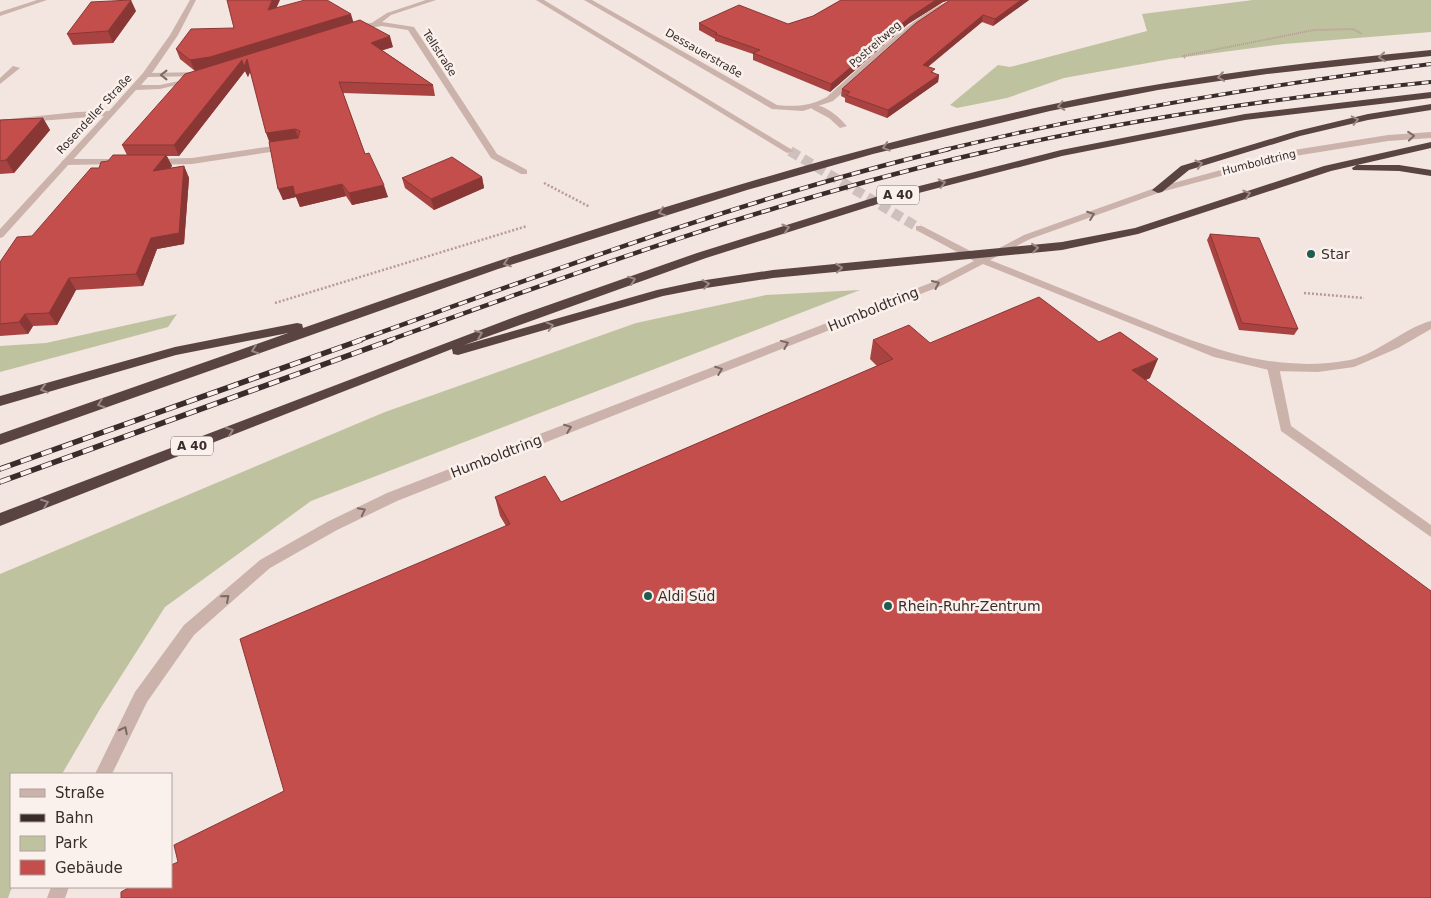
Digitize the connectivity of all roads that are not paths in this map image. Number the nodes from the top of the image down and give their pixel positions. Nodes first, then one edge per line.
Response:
1 (44, 0) edge
2 (192, 0) edge
3 (433, 0) edge
4 (539, 0) edge
5 (586, 0) edge
6 (952, 0) edge
7 (0, 14) edge
8 (374, 24) junction
9 (343, 32) edge
10 (1431, 53) edge
11 (16, 68) dead end
12 (146, 75) junction
13 (0, 82) edge
14 (134, 88) junction
15 (1431, 95) edge
16 (815, 107) junction
17 (1431, 107) edge
18 (110, 113) junction
19 (0, 122) edge
20 (843, 126) dead end
21 (1431, 135) edge
22 (1431, 145) edge
23 (299, 146) edge
24 (790, 151) tunnel mouth
25 (66, 162) junction
26 (1328, 168) junction
27 (524, 172) road end
28 (1431, 173) edge
29 (1158, 190) junction
30 (919, 228) tunnel mouth
31 (0, 235) edge
32 (981, 260) junction
33 (350, 317) junction
34 (1431, 324) edge
35 (1273, 367) junction
36 (384, 371) junction
37 (0, 401) edge
38 (0, 440) edge
39 (0, 520) edge
40 (1431, 532) edge
41 (103, 773) edge

1 - 7 street
2 - 12 street, Rosendeller Straße
3 - 8 street
4 - 24 street
5 - 16 street, Dessauerstraße
6 - 16 street, Postreitweg
8 - 9 street, Tellstraße
8 - 27 street, Tellstraße
10 -> 33 highway
11 - 13 street
12 - 14 street, Rosendeller Straße
14 -> 12 street
14 - 18 street, Rosendeller Straße
36 -> 15 highway, A 40
16 - 20 street
29 -> 17 highway
18 - 19 street
18 - 25 street, Rosendeller Straße
29 -> 21 street, Humboldtring
22 - 26 highway
23 - 25 street
25 - 31 street, Rosendeller Straße
26 - 28 highway
36 -> 26 highway
32 -> 29 street, Humboldtring
30 - 32 street
32 - 35 street
41 -> 32 street, Humboldtring
33 -> 37 highway
33 -> 38 highway
34 - 35 street
35 - 40 street
39 -> 36 highway, A 40

